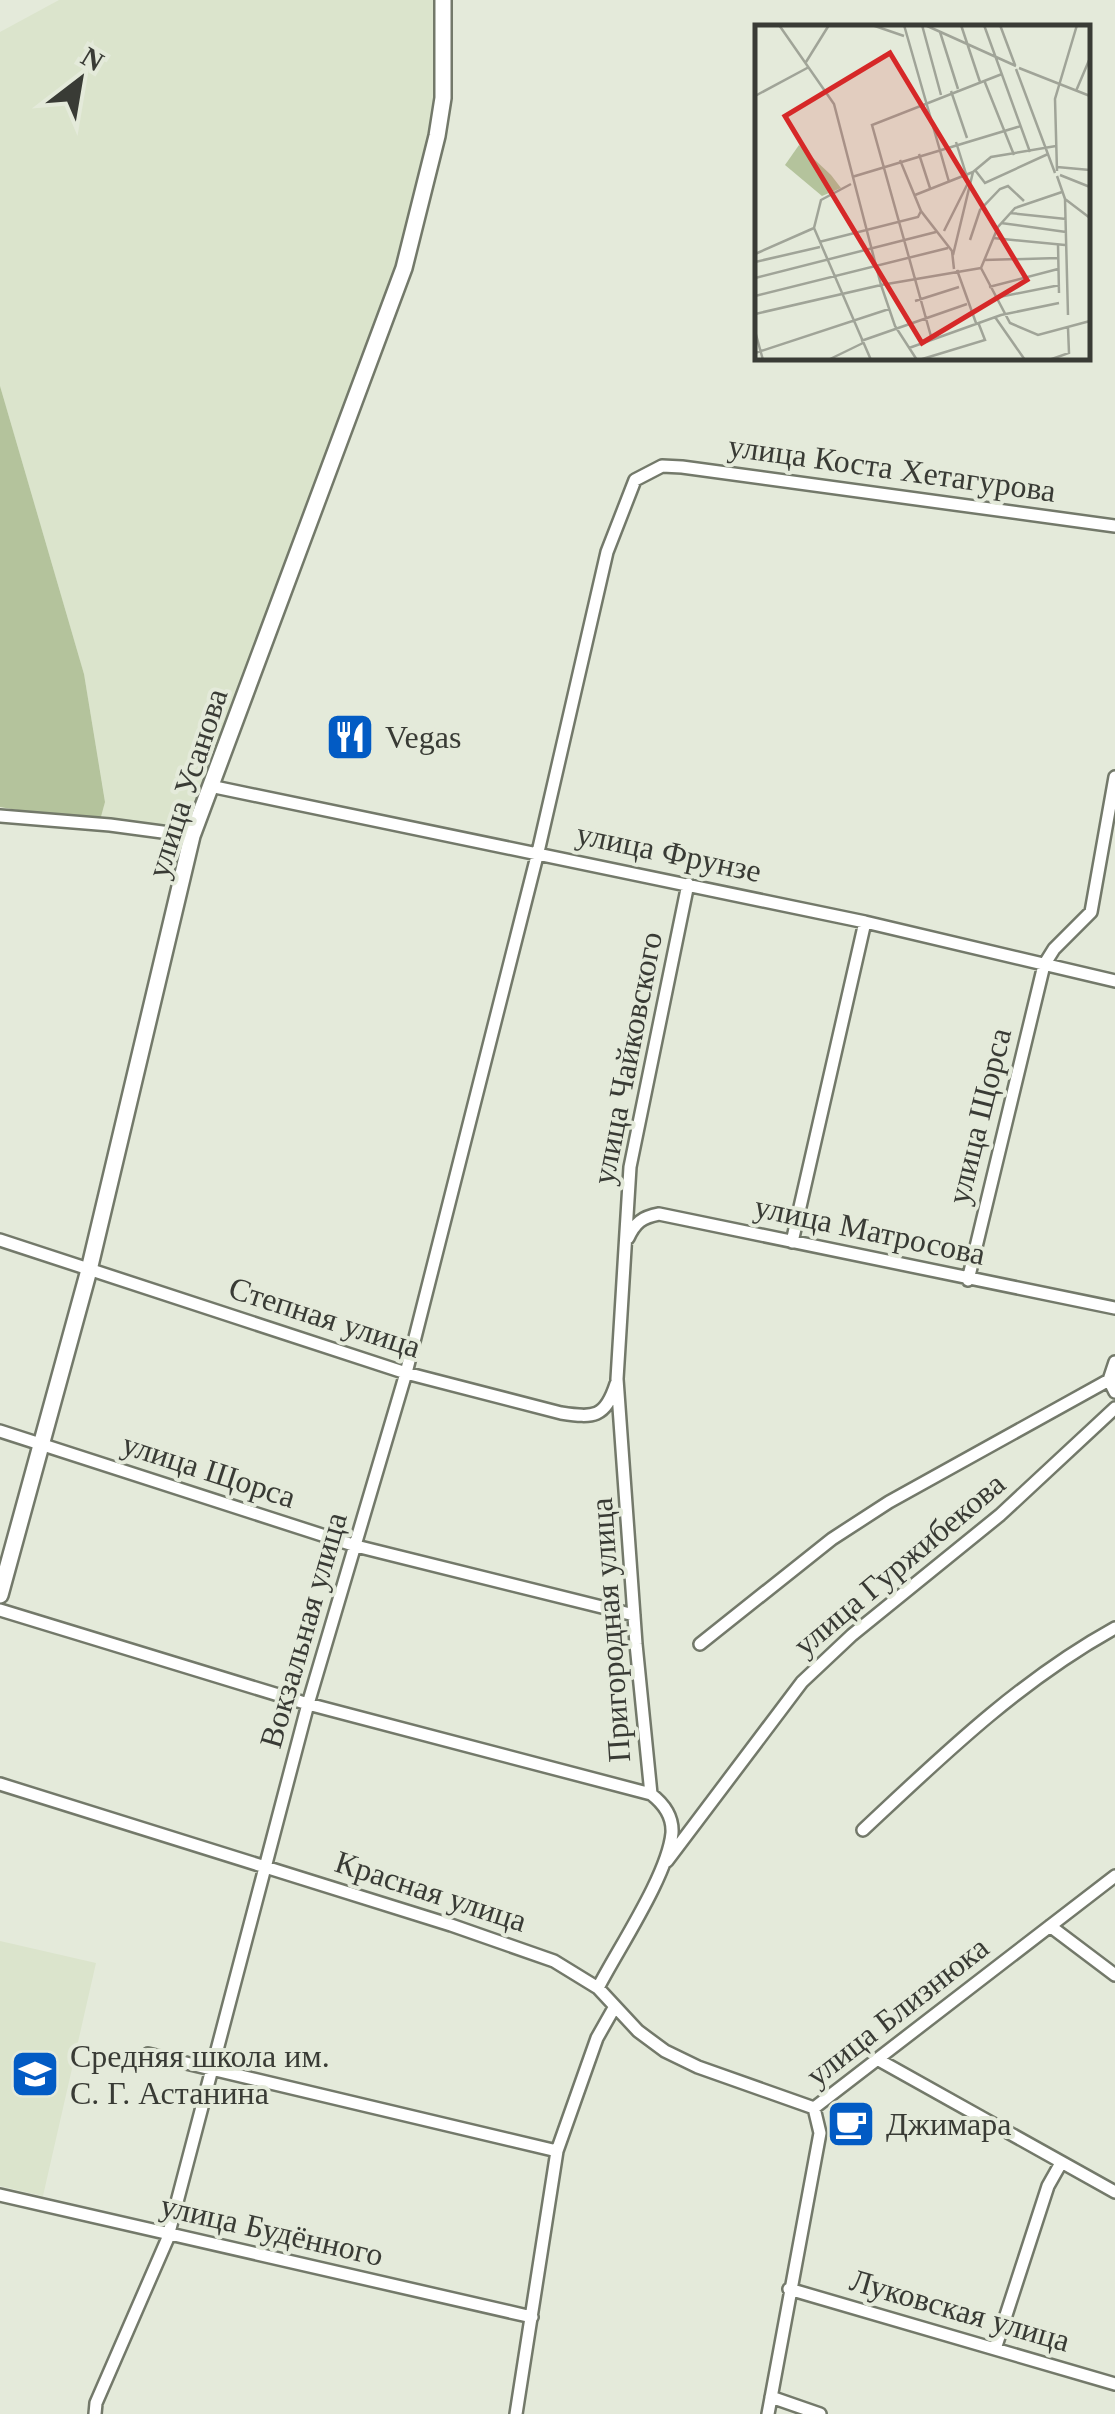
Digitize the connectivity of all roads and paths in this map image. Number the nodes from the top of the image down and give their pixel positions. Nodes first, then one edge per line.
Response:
1 (443, 0) edge
2 (662, 466) joint
3 (1115, 526) edge
4 (1115, 777) edge
5 (210, 786) junction
6 (0, 816) edge
7 (192, 836) junction
8 (538, 852) junction
9 (688, 884) junction
10 (865, 922) junction
11 (1044, 965) junction
12 (1115, 981) edge
13 (0, 1240) edge
14 (626, 1242) junction
15 (792, 1242) junction
16 (88, 1270) junction
17 (968, 1280) junction
18 (1115, 1308) edge
19 (1115, 1362) edge
20 (406, 1373) junction
21 (617, 1379) junction
22 (1112, 1386) edge
23 (1115, 1408) edge
24 (0, 1431) edge
25 (42, 1444) junction
26 (356, 1546) junction
27 (0, 1595) edge
28 (0, 1610) edge
29 (634, 1615) junction
30 (1115, 1628) edge
31 (700, 1644) dead end
32 (308, 1704) junction
33 (0, 1784) edge
34 (651, 1794) junction
35 (862, 1830) dead end
36 (265, 1866) junction
37 (660, 1870) junction
38 (1115, 1876) edge
39 (1050, 1926) junction
40 (1115, 1975) edge
41 (598, 1988) junction
42 (614, 2008) junction
43 (148, 2054) dead end
44 (877, 2059) junction
45 (211, 2069) junction
46 (814, 2108) junction
47 (557, 2151) junction
48 (1061, 2162) junction
49 (1115, 2192) edge
50 (0, 2195) edge
51 (169, 2234) junction
52 (789, 2289) junction
53 (532, 2317) junction
54 (995, 2349) junction
55 (1115, 2384) edge
56 (771, 2397) junction
57 (95, 2414) edge
58 (516, 2414) edge
59 (768, 2414) edge
60 (820, 2414) edge

1 - 5 main road, улица Усанова
2 - 3 street, улица Коста Хетагурова
2 - 8 street, Вокзальная улица
4 - 11 street
5 - 7 main road, улица Усанова
5 - 8 street, улица Фрунзе
6 - 7 street
7 - 16 main road, улица Усанова
8 - 9 street, улица Фрунзе
8 - 20 street, Вокзальная улица
9 - 10 street, улица Фрунзе
9 - 14 street, улица Чайковского
10 - 11 street, улица Фрунзе
10 - 15 street
11 - 12 street, улица Фрунзе
11 - 17 street, улица Щорса
13 - 16 street, Степная улица
14 - 15 street, улица Матросова
14 - 21 street, Пригородная улица
15 - 17 street, улица Матросова
16 - 20 street, Степная улица
16 - 25 main road, улица Усанова
17 - 18 street, улица Матросова
19 - 22 street
20 - 21 street, Степная улица
20 - 26 street, Вокзальная улица
21 - 29 street, Пригородная улица
22 - 31 street, улица Гуржибекова
23 - 37 street, улица Гуржибекова
24 - 25 street, улица Щорса
25 - 26 street, улица Щорса
25 - 27 main road, улица Усанова
26 - 29 street, улица Щорса
26 - 32 street, Вокзальная улица
28 - 32 street
29 - 34 street, Пригородная улица
30 - 35 street
32 - 34 street
32 - 36 street, Вокзальная улица
33 - 36 street, Красная улица
34 - 37 street, Пригородная улица
36 - 41 street, Красная улица
36 - 45 street, Вокзальная улица
37 - 41 street, Пригородная улица
38 - 39 street, улица Близнюка
39 - 40 street
39 - 44 street, улица Близнюка
41 - 42 street, Красная улица
42 - 46 street, Красная улица
42 - 47 street
43 - 45 street
44 - 46 street, улица Близнюка
44 - 48 street
45 - 47 street
45 - 51 street, Вокзальная улица
46 - 52 street, улица Близнюка
47 - 53 street
48 - 49 street
48 - 54 street
50 - 51 street, улица Будённого
51 - 53 street, улица Будённого
51 - 57 street, Вокзальная улица
52 - 54 street, Луковская улица
52 - 56 street, улица Близнюка
53 - 58 street
54 - 55 street, Луковская улица
56 - 59 street, улица Близнюка
56 - 60 street

